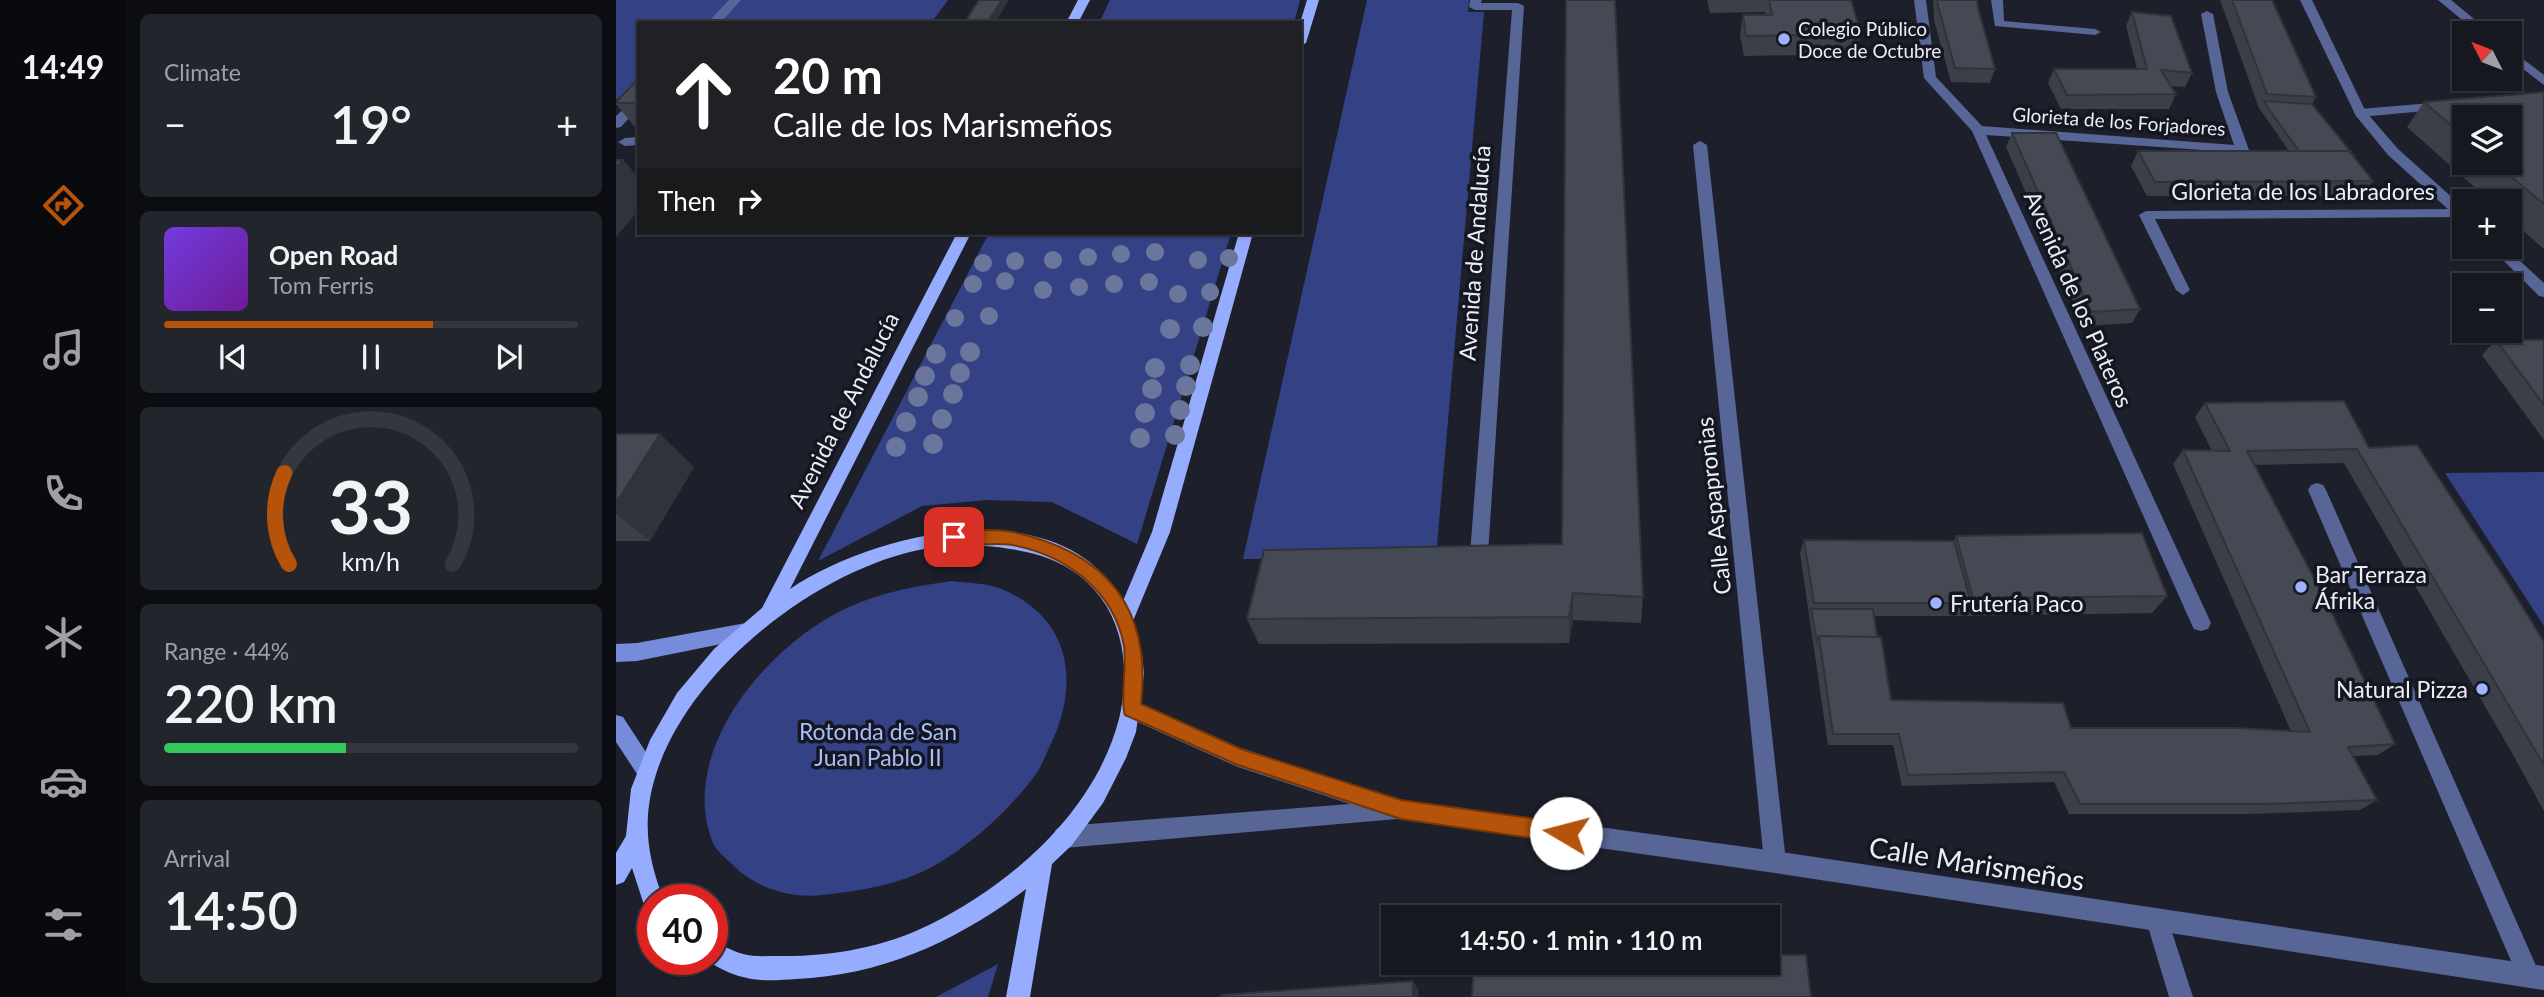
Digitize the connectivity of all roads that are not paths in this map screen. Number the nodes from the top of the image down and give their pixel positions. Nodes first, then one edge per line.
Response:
1 (735, 0) edge
2 (1084, 0) edge
3 (1312, 0) edge
4 (1476, 0) edge
5 (1920, 0) edge
6 (1997, 0) edge
7 (2306, 0) edge
8 (2444, 0) edge
9 (2207, 14) dead end
10 (715, 21) edge
11 (1073, 21) edge
12 (2470, 21) edge
13 (2095, 32) dead end
14 (1302, 36) edge
15 (2522, 63) edge
16 (2544, 81) edge
17 (637, 101) edge
18 (2461, 104) edge
19 (2360, 113) junction
20 (616, 124) edge
21 (1978, 130) junction
22 (1700, 145) dead end
23 (2452, 204) edge
24 (2452, 214) edge
25 (963, 235) edge
26 (1245, 235) edge
27 (2510, 259) edge
28 (2183, 290) dead end
29 (2544, 292) edge
30 (2318, 490) dead end
31 (1479, 554) edge
32 (769, 612) junction
33 (1125, 618) junction
34 (2201, 623) dead end
35 (746, 631) junction
36 (616, 653) edge
37 (1132, 709) junction
38 (616, 724) edge
39 (646, 770) junction
40 (1401, 810) junction
41 (1064, 837) junction
42 (636, 840) junction
43 (1042, 861) junction
44 (1775, 862) junction
45 (616, 874) edge
46 (648, 884) edge
47 (2157, 920) junction
48 (728, 959) edge
49 (2537, 977) edge
50 (1018, 997) edge
51 (2181, 997) edge

1 - 10 street
2 - 11 main road
3 - 14 main road
4 - 31 street, Avenida de Andalucía
5 - 21 street, Avenida de los Plateros
6 - 13 street
7 - 19 street
8 - 12 street
9 - 21 street, Glorieta de los Forjadores
15 - 16 street
17 - 20 street
18 - 19 street
19 - 23 street
21 - 34 street, Avenida de los Plateros
22 - 44 street, Calle Aspapronias
24 - 28 street, Glorieta de los Labradores
25 - 32 main road, Avenida de Andalucía
26 - 33 main road
27 - 29 street
30 - 49 street
32 - 33 main road
32 - 35 main road
33 - 37 main road
35 - 36 main road
35 - 39 main road
37 - 40 street
37 - 41 main road
38 - 39 main road
39 - 42 main road
40 - 41 street
40 - 44 street, Calle Marismeños
41 - 43 main road
42 - 45 main road
42 - 46 main road
43 - 48 main road
43 - 50 main road
44 - 47 street, Calle Marismeños
47 - 49 street, Calle Marismeños
47 - 51 street

